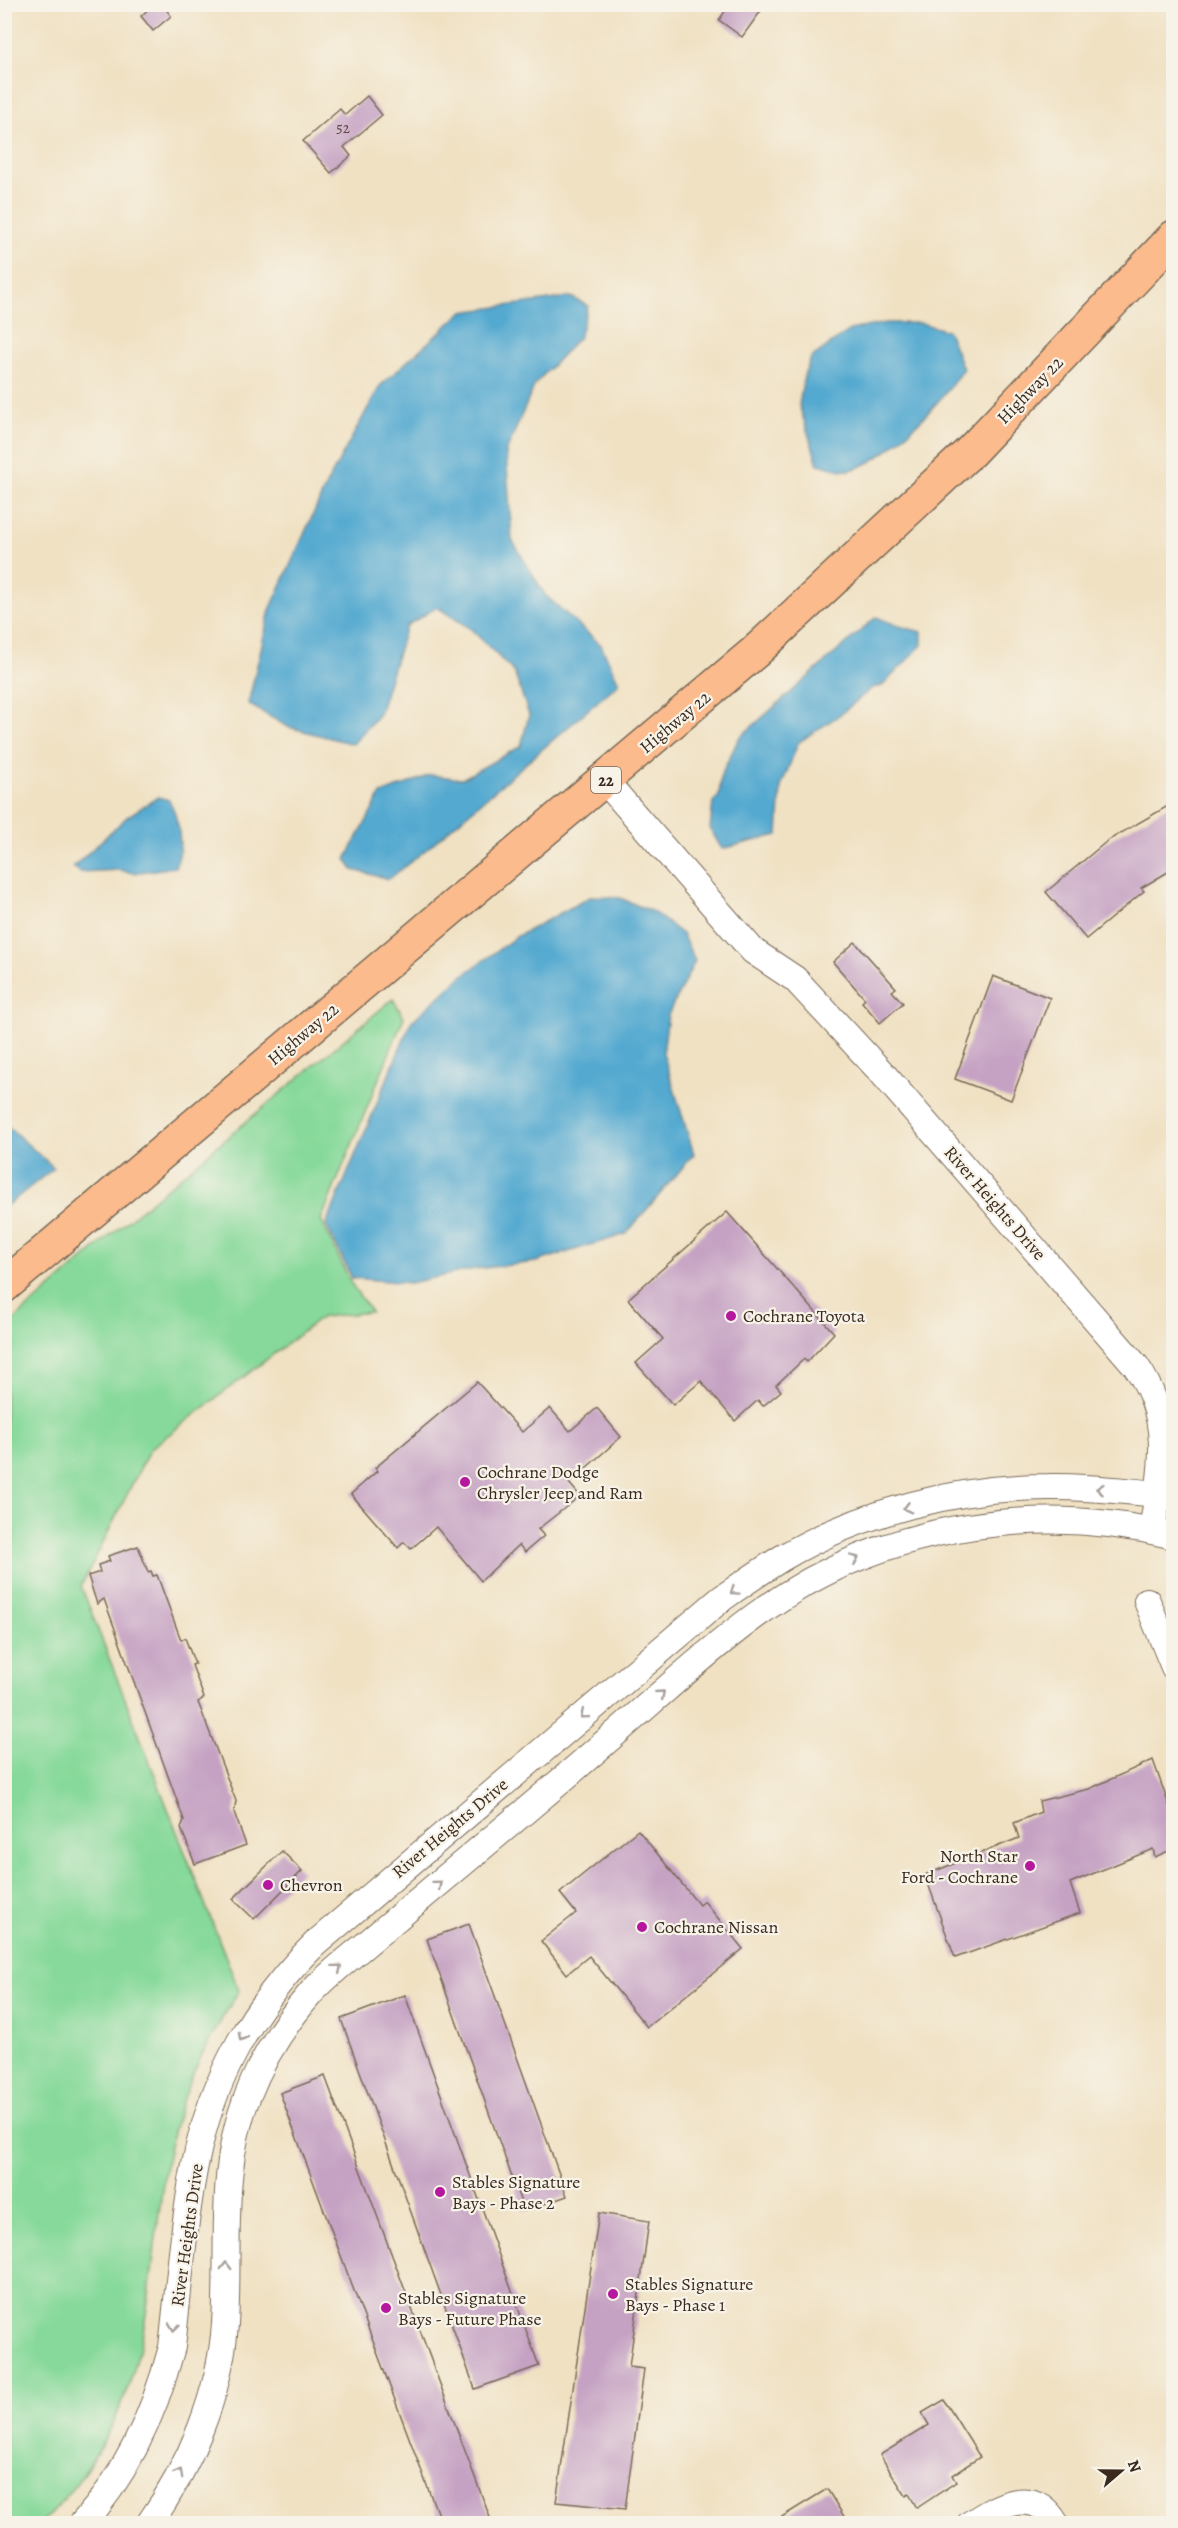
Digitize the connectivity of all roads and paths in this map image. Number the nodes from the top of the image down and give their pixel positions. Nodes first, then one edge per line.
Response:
1 (1173, 237) edge
2 (605, 781) junction
3 (4, 1286) edge
4 (1166, 1497) edge
5 (1163, 1533) edge
6 (782, 1558) junction
7 (802, 1584) junction
8 (1147, 1601) dead end
9 (1173, 1667) edge
10 (528, 1762) junction
11 (553, 1787) junction
12 (367, 1898) junction
13 (393, 1922) junction
14 (274, 1988) junction
15 (301, 2005) junction
16 (82, 2523) edge
17 (148, 2523) edge
18 (970, 2523) edge
19 (1056, 2523) edge

1 - 2 main road, Highway 22 / 22
2 - 3 main road, Highway 22 / 22
2 - 4 street, River Heights Drive
4 - 5 street, River Heights Drive
4 -> 6 street, River Heights Drive
7 -> 5 street, River Heights Drive
6 - 7 street
6 -> 10 street, River Heights Drive
11 -> 7 street, River Heights Drive
8 - 9 street
10 - 11 street
10 - 12 street, River Heights Drive
13 -> 11 street, River Heights Drive
12 - 13 street
12 - 14 street, River Heights Drive
15 -> 13 street, River Heights Drive
14 - 15 street
14 -> 16 street, River Heights Drive
17 -> 15 street, River Heights Drive
18 - 19 street

